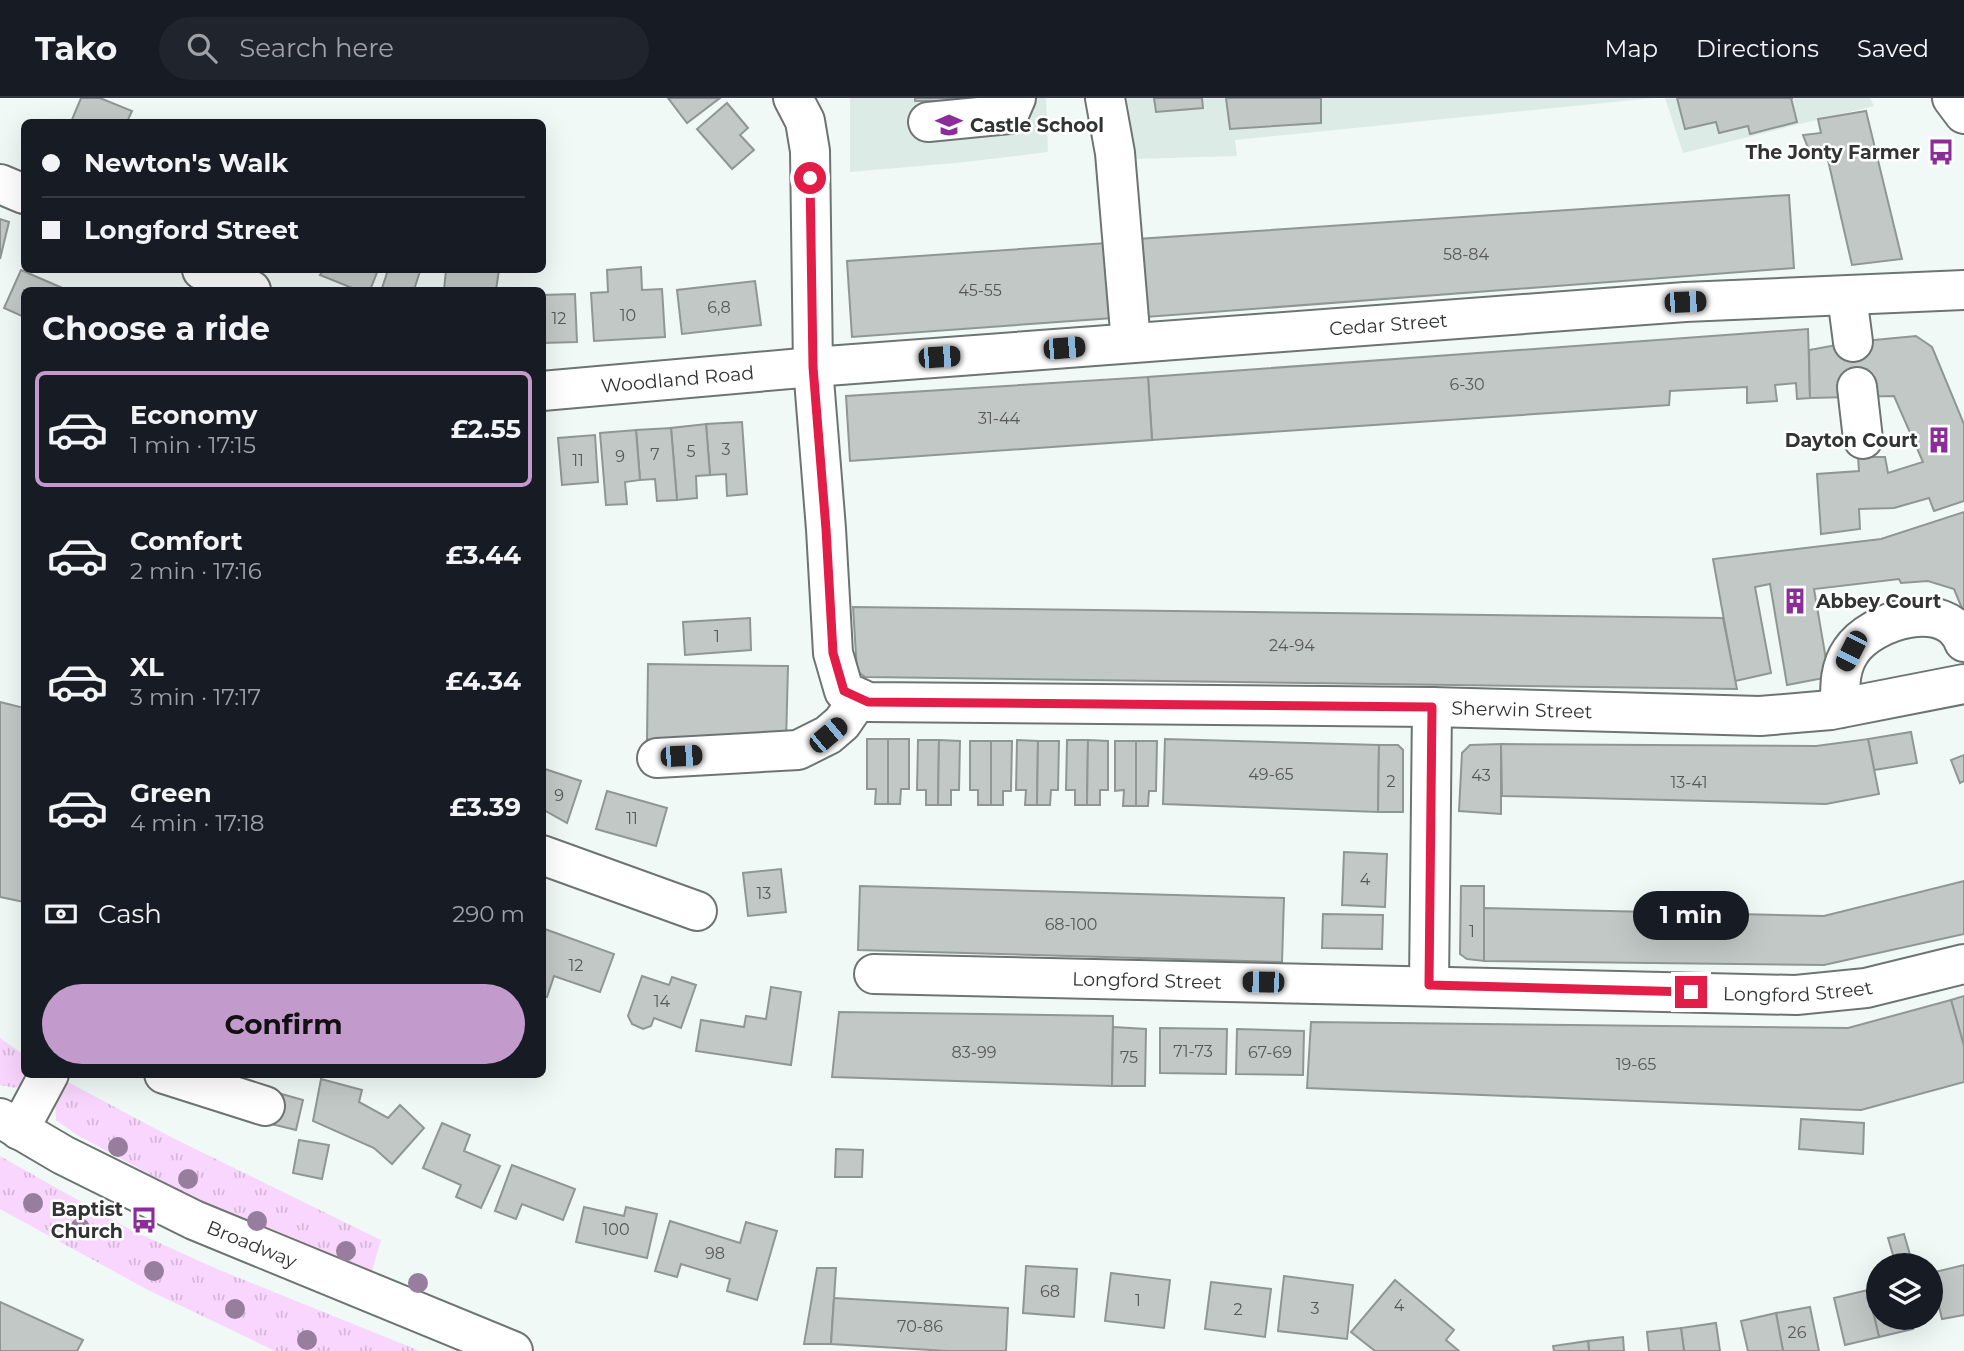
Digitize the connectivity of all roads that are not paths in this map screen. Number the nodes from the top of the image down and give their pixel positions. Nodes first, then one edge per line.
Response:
1 (1016, 98) edge
2 (1105, 98) edge
3 (1952, 98) edge
4 (799, 109) edge
5 (1964, 114) edge
6 (928, 122) dead end
7 (0, 184) edge
8 (21, 193) edge
9 (209, 273) edge
10 (244, 287) edge
11 (1964, 290) edge
12 (1847, 296) junction
13 (1853, 342) dead end
14 (1131, 343) junction
15 (813, 367) junction
16 (1857, 387) dead end
17 (546, 391) edge
18 (1863, 439) dead end
19 (1964, 642) edge
20 (1964, 684) edge
21 (863, 700) junction
22 (1432, 707) junction
23 (1840, 708) junction
24 (657, 758) dead end
25 (546, 857) edge
26 (697, 911) dead end
27 (1964, 964) edge
28 (874, 974) dead end
29 (1429, 985) junction
30 (46, 1078) edge
31 (177, 1078) edge
32 (265, 1106) dead end
33 (10, 1124) edge
34 (513, 1351) edge

1 - 6 street
2 - 14 street
3 - 5 street
4 - 15 street
7 - 8 street
9 - 10 street
11 - 12 street, Cedar Street
12 - 13 street
12 - 14 street, Cedar Street
14 - 15 street, Cedar Street
15 - 17 street, Woodland Road
15 - 21 street
16 - 18 street
19 - 23 street
20 - 23 street, Sherwin Street
21 - 22 street, Sherwin Street
21 - 24 street
22 - 23 street, Sherwin Street
22 - 29 street
25 - 26 street
27 - 29 street, Longford Street
28 - 29 street, Longford Street
30 - 33 street
31 - 32 street
33 - 34 street, Broadway

